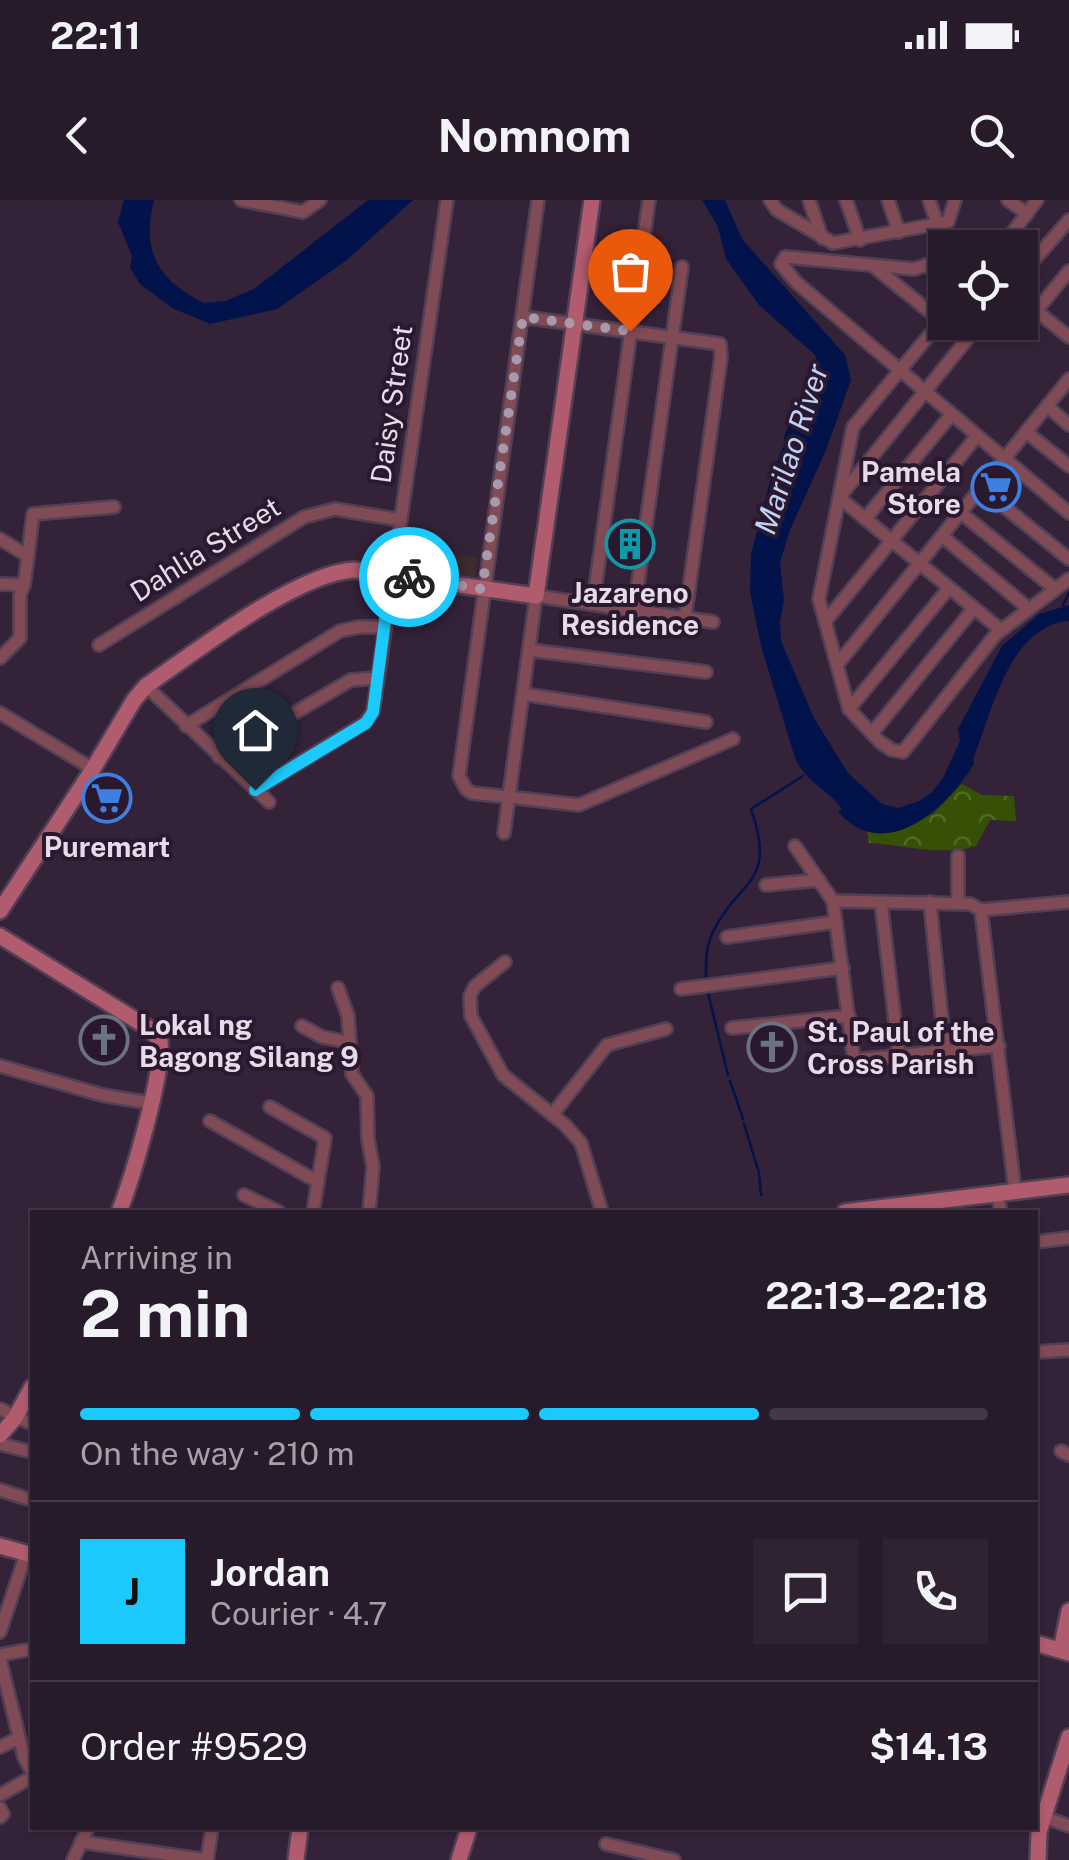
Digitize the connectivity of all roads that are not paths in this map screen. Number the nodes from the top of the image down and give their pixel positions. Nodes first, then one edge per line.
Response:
1 (241, 200) edge
2 (320, 200) edge
3 (447, 200) edge
4 (538, 200) edge
5 (592, 200) edge
6 (649, 200) edge
7 (770, 200) edge
8 (809, 200) edge
9 (846, 200) edge
10 (888, 200) edge
11 (930, 200) edge
12 (954, 200) edge
13 (1008, 200) edge
14 (1037, 200) edge
15 (261, 202) edge
16 (1027, 214) junction
17 (1069, 220) edge
18 (938, 226) junction
19 (1015, 230) edge
20 (899, 232) junction
21 (822, 238) junction
22 (860, 240) junction
23 (1038, 255) edge
24 (872, 265) junction
25 (926, 265) edge
26 (682, 268) dead end
27 (1069, 271) edge
28 (928, 308) edge
29 (1038, 309) edge
30 (1038, 312) edge
31 (523, 317) junction
32 (574, 323) junction
33 (1066, 330) edge
34 (630, 331) junction
35 (672, 336) junction
36 (928, 336) edge
37 (966, 340) edge
38 (899, 369) junction
39 (1068, 381) edge
40 (925, 391) junction
41 (1046, 406) junction
42 (951, 416) junction
43 (1069, 425) edge
44 (1026, 432) junction
45 (977, 436) junction
46 (1004, 459) junction
47 (1069, 466) edge
48 (981, 488) junction
49 (842, 497) junction
50 (114, 507) dead end
51 (961, 513) junction
52 (1069, 513) edge
53 (866, 519) junction
54 (401, 520) junction
55 (942, 536) junction
56 (0, 538) edge
57 (890, 540) junction
58 (28, 556) junction
59 (1069, 560) edge
60 (920, 564) junction
61 (391, 575) junction
62 (1069, 579) edge
63 (0, 584) edge
64 (24, 585) junction
65 (949, 588) junction
66 (482, 589) junction
67 (1055, 589) junction
68 (536, 596) junction
69 (594, 604) junction
70 (974, 608) junction
71 (1030, 609) junction
72 (634, 610) junction
73 (685, 618) junction
74 (713, 622) dead end
75 (825, 622) junction
76 (384, 628) junction
77 (1001, 630) junction
78 (99, 644) dead end
79 (529, 650) junction
80 (0, 658) edge
81 (837, 665) junction
82 (706, 672) dead end
83 (377, 678) junction
84 (146, 686) junction
85 (523, 694) junction
86 (849, 709) junction
87 (0, 712) edge
88 (706, 722) dead end
89 (186, 726) junction
90 (873, 732) junction
91 (733, 739) dead end
92 (218, 757) junction
93 (93, 769) junction
94 (255, 790) junction
95 (509, 797) junction
96 (269, 802) dead end
97 (504, 833) dead end
98 (795, 846) dead end
99 (958, 856) dead end
100 (818, 880) junction
101 (766, 885) dead end
102 (833, 901) junction
103 (880, 902) junction
104 (930, 902) junction
105 (1069, 902) edge
106 (958, 904) junction
107 (0, 910) edge
108 (981, 910) junction
109 (836, 922) junction
110 (0, 936) edge
111 (727, 937) dead end
112 (504, 962) dead end
113 (843, 968) junction
114 (338, 988) dead end
115 (681, 988) dead end
116 (849, 1016) junction
117 (302, 1026) dead end
118 (732, 1028) dead end
119 (666, 1029) dead end
120 (348, 1042) junction
121 (998, 1046) junction
122 (945, 1052) junction
123 (899, 1056) junction
124 (0, 1066) edge
125 (150, 1103) junction
126 (270, 1107) dead end
127 (552, 1115) junction
128 (210, 1121) dead end
129 (318, 1182) junction
130 (1069, 1185) edge
131 (1015, 1191) junction
132 (997, 1193) junction
133 (244, 1195) dead end
134 (120, 1210) edge
135 (275, 1210) edge
136 (313, 1210) edge
137 (369, 1210) edge
138 (601, 1210) edge
139 (885, 1210) edge
140 (1001, 1210) edge
141 (1069, 1238) edge
142 (1038, 1242) edge
143 (1069, 1350) edge
144 (1038, 1352) edge
145 (30, 1391) edge
146 (0, 1409) edge
147 (15, 1418) junction
148 (30, 1423) edge
149 (0, 1435) edge
150 (0, 1444) edge
151 (30, 1452) edge
152 (0, 1490) edge
153 (30, 1499) edge
154 (0, 1546) edge
155 (29, 1554) edge
156 (1069, 1610) edge
157 (1, 1625) edge
158 (1038, 1644) edge
159 (30, 1650) edge
160 (1065, 1652) edge
161 (0, 1657) edge
162 (5, 1702) edge
163 (1069, 1737) edge
164 (18, 1738) junction
165 (0, 1747) edge
166 (30, 1770) edge
167 (30, 1776) edge
168 (0, 1794) edge
169 (0, 1808) edge
170 (0, 1817) edge
171 (1044, 1817) junction
172 (1069, 1826) edge
173 (87, 1830) edge
174 (212, 1830) edge
175 (300, 1830) edge
176 (468, 1830) edge
177 (81, 1842) junction
178 (606, 1844) dead end
179 (122, 1847) junction
180 (165, 1856) edge
181 (73, 1860) edge
182 (116, 1860) edge
183 (207, 1860) edge
184 (296, 1860) edge
185 (459, 1860) edge
186 (674, 1860) edge
187 (1038, 1860) edge

1 - 15 street
2 - 15 street
3 - 54 street, Daisy Street
4 - 31 street
5 - 32 street
6 - 34 street
7 - 21 street
8 - 21 street
9 - 22 street
10 - 20 street
11 - 18 street
12 - 18 street
13 - 16 street
14 - 16 street
16 - 19 street
17 - 23 street
18 - 20 street
20 - 22 street
21 - 22 street
24 - 25 street
24 - 28 street
24 - 38 street
26 - 35 street
27 - 29 street
30 - 33 street
31 - 32 street
31 - 66 street
32 - 34 street
32 - 68 street
34 - 35 street
34 - 69 street
35 - 72 street
35 - 73 street
36 - 38 street
37 - 40 street
38 - 40 street
38 - 49 street
39 - 41 street
40 - 42 street
40 - 49 street
41 - 43 street
41 - 44 street
42 - 45 street
42 - 53 street
44 - 46 street
44 - 47 street
45 - 46 street
45 - 57 street
46 - 48 street
46 - 52 street
48 - 51 street
48 - 59 street
49 - 53 street
49 - 75 street
50 - 58 street
51 - 55 street
51 - 67 street
53 - 57 street
54 - 61 street, Daisy Street
54 - 78 street, Dahlia Street
55 - 60 street
55 - 71 street
56 - 58 street
57 - 60 street
57 - 75 street
58 - 64 street
60 - 65 street
60 - 81 street
61 - 66 street
61 - 76 street, Daisy Street
61 - 84 street
62 - 67 street
63 - 64 street
64 - 80 street
65 - 70 street
65 - 86 street
66 - 68 street
66 - 95 street
67 - 71 street
68 - 69 street
68 - 79 street
69 - 72 street
70 - 77 street
70 - 90 street
71 - 77 street
72 - 73 street
73 - 74 street
75 - 81 street
76 - 83 street, Daisy Street
76 - 89 street
77 - 90 street
79 - 82 street
79 - 85 street
81 - 86 street
83 - 92 street
83 - 94 street, Daisy Street
84 - 89 street
84 - 93 street
85 - 88 street
85 - 95 street
86 - 90 street
87 - 93 street
89 - 92 street
91 - 95 street
92 - 94 street
93 - 107 street
94 - 96 street
95 - 97 street
98 - 100 street
99 - 106 street
100 - 101 street
100 - 102 street
102 - 103 street
102 - 109 street
103 - 104 street
103 - 123 street
104 - 106 street
104 - 122 street
105 - 108 street
106 - 108 street
108 - 121 street
109 - 111 street
109 - 113 street
110 - 125 street
112 - 127 street
113 - 115 street
113 - 116 street
114 - 120 street
116 - 118 street
116 - 123 street
117 - 120 street
119 - 127 street
120 - 137 street
121 - 122 street
121 - 131 street
122 - 123 street
124 - 125 street
125 - 134 street
126 - 129 street
127 - 138 street
128 - 129 street
129 - 136 street
130 - 131 street
131 - 132 street
132 - 139 street
132 - 140 street
133 - 135 street
141 - 142 street
143 - 144 street
145 - 147 street
146 - 147 street
147 - 148 street
147 - 149 street
150 - 151 street
152 - 153 street
154 - 155 street
155 - 157 street
156 - 160 street
158 - 160 street
159 - 161 street
161 - 162 street
162 - 164 street
163 - 171 street
164 - 165 street
164 - 166 street
167 - 168 street
169 - 170 street
171 - 172 street
171 - 187 street
173 - 177 street
174 - 183 street
175 - 184 street
176 - 185 street
177 - 179 street
177 - 181 street
178 - 186 street
179 - 180 street
179 - 182 street
180 - 183 street

